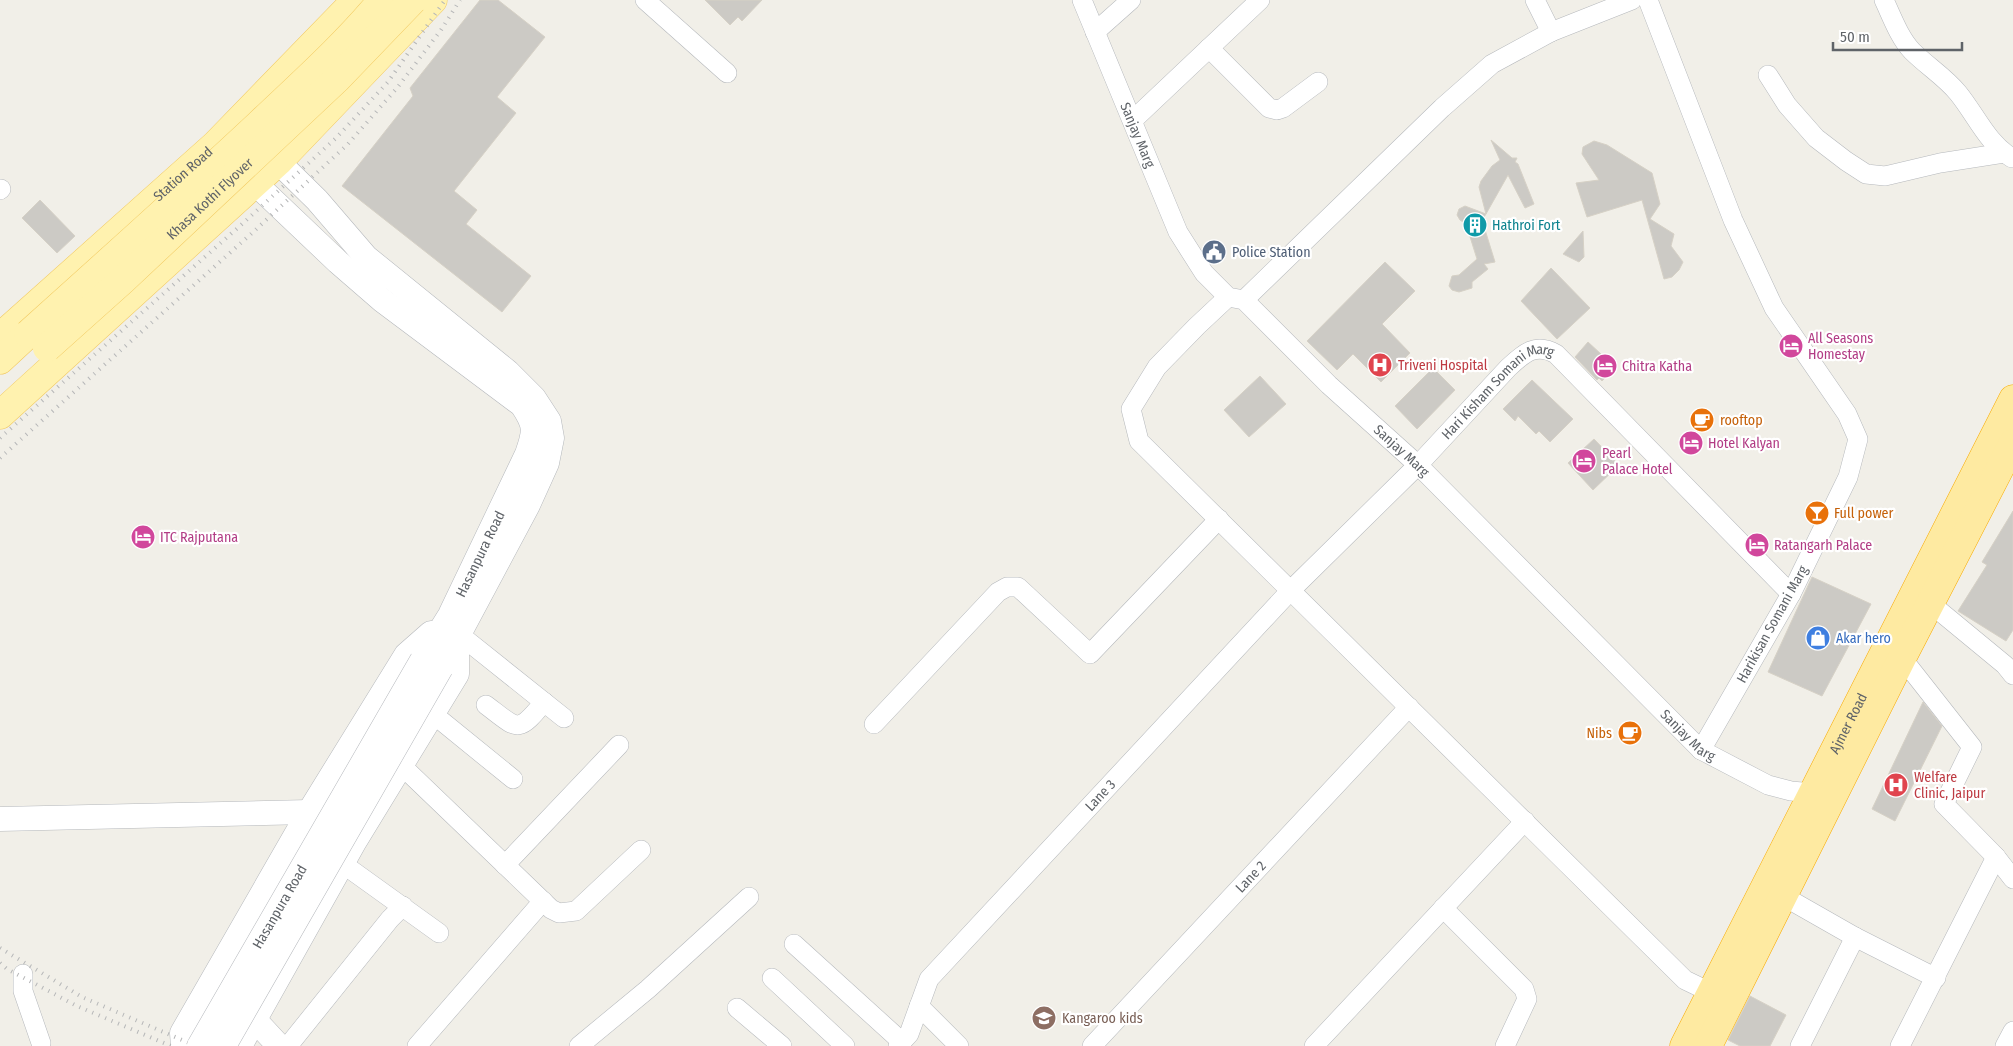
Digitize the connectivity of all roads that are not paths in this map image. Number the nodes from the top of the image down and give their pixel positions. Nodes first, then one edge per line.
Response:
1 (356, 0) edge
2 (382, 0) edge
3 (413, 0) edge
4 (433, 0) edge
5 (645, 0) edge
6 (1082, 0) edge
7 (1131, 0) edge
8 (1260, 0) edge
9 (1535, 0) edge
10 (1632, 0) edge
11 (1648, 0) edge
12 (1884, 0) edge
13 (1096, 32) junction
14 (1551, 32) junction
15 (1209, 48) junction
16 (727, 73) dead end
17 (1768, 74) dead end
18 (1318, 82) dead end
19 (1133, 120) junction
20 (238, 123) junction
21 (215, 145) junction
22 (2008, 156) edge
23 (278, 162) junction
24 (254, 183) junction
25 (1236, 299) junction
26 (0, 337) edge
27 (0, 360) edge
28 (0, 390) edge
29 (2013, 399) edge
30 (0, 415) edge
31 (2013, 443) edge
32 (1418, 465) junction
33 (1219, 520) junction
34 (1291, 590) junction
35 (1791, 594) junction
36 (1931, 604) junction
37 (458, 628) junction
38 (1902, 658) junction
39 (432, 664) junction
40 (2013, 675) edge
41 (544, 702) junction
42 (486, 705) dead end
43 (1410, 707) junction
44 (433, 714) junction
45 (564, 718) dead end
46 (874, 724) dead end
47 (619, 745) dead end
48 (1701, 750) junction
49 (402, 766) junction
50 (513, 780) dead end
51 (1822, 797) junction
52 (0, 819) edge
53 (304, 821) junction
54 (1525, 821) junction
55 (641, 850) dead end
56 (348, 854) junction
57 (1996, 857) junction
58 (505, 865) junction
59 (2013, 879) edge
60 (1783, 896) junction
61 (749, 897) dead end
62 (543, 901) junction
63 (403, 906) junction
64 (1443, 908) junction
65 (439, 934) dead end
66 (1855, 937) junction
67 (794, 944) dead end
68 (23, 974) dead end
69 (772, 978) dead end
70 (1936, 978) junction
71 (1712, 993) junction
72 (919, 1006) junction
73 (737, 1008) dead end
74 (254, 1019) junction
75 (2013, 1031) edge
76 (770, 1042) edge
77 (40, 1043) dead end
78 (1322, 1043) edge
79 (900, 1044) edge
80 (183, 1046) edge
81 (199, 1046) edge
82 (224, 1046) edge
83 (240, 1046) edge
84 (279, 1046) edge
85 (288, 1046) edge
86 (417, 1046) edge
87 (579, 1046) edge
88 (845, 1046) edge
89 (959, 1046) edge
90 (1092, 1046) edge
91 (1505, 1046) edge
92 (1684, 1046) edge
93 (1708, 1046) edge
94 (1800, 1046) edge
95 (1900, 1046) edge
96 (2005, 1046) edge

1 - 20 main road, Station Road
2 - 27 main road, Khasa Kothi Flyover, bridge
3 - 28 main road, Khasa Kothi Flyover, bridge
4 - 23 main road
5 - 16 street
6 - 13 street, Sanjay Marg
7 - 13 street
8 - 15 street
9 - 14 street
10 - 14 street
11 - 35 street, Harikisan Somani Marg
12 - 22 street
13 - 19 street, Sanjay Marg
14 - 25 street
15 - 18 street
15 - 19 street
17 - 22 street
19 - 25 street, Sanjay Marg
20 - 21 main road, Station Road
20 - 23 street, Hasanpura Road
21 - 24 street, Hasanpura Road
21 - 26 main road, Station Road
23 - 24 main road
23 - 37 street, Hasanpura Road
24 - 30 main road
24 - 37 street, Hasanpura Road
25 - 32 street, Sanjay Marg
25 - 33 street
29 - 51 highway, Ajmer Road
31 - 36 highway, Ajmer Road
32 - 34 street, Hari Kisham Somani Marg
32 - 35 street, Hari Kisham Somani Marg
32 - 48 street, Sanjay Marg
33 - 34 street
33 - 46 street
34 - 43 street
34 - 72 street, Lane 3
35 - 48 street, Harikisan Somani Marg
36 - 38 highway, Ajmer Road
36 - 40 street
37 - 39 street, Hasanpura Road
37 - 41 street
37 - 44 street
37 - 53 street
38 - 51 highway, Ajmer Road
38 - 57 street
39 - 81 street, Hasanpura Road, bridge
39 - 82 street, bridge
41 - 42 street
41 - 45 street
43 - 54 street
43 - 90 street, Lane 2
44 - 49 street
44 - 50 street
47 - 58 street
48 - 51 street, Sanjay Marg
49 - 56 street
49 - 58 street
51 - 60 highway, Ajmer Road
51 - 71 highway, Ajmer Road
52 - 53 street
53 - 56 street
53 - 80 street
54 - 64 street
54 - 71 street
55 - 62 street
56 - 63 street
56 - 74 street
57 - 59 street
57 - 70 street
58 - 62 street
60 - 66 street
60 - 93 highway, Ajmer Road
61 - 87 street
62 - 86 street
63 - 65 street
63 - 85 street
64 - 78 street
64 - 91 street
66 - 70 street
66 - 94 street
67 - 79 street
68 - 77 street
69 - 88 street
70 - 95 street
71 - 92 highway, Ajmer Road
72 - 79 street, Lane 3
72 - 89 street
73 - 76 street
74 - 83 street
74 - 84 street
75 - 96 street

